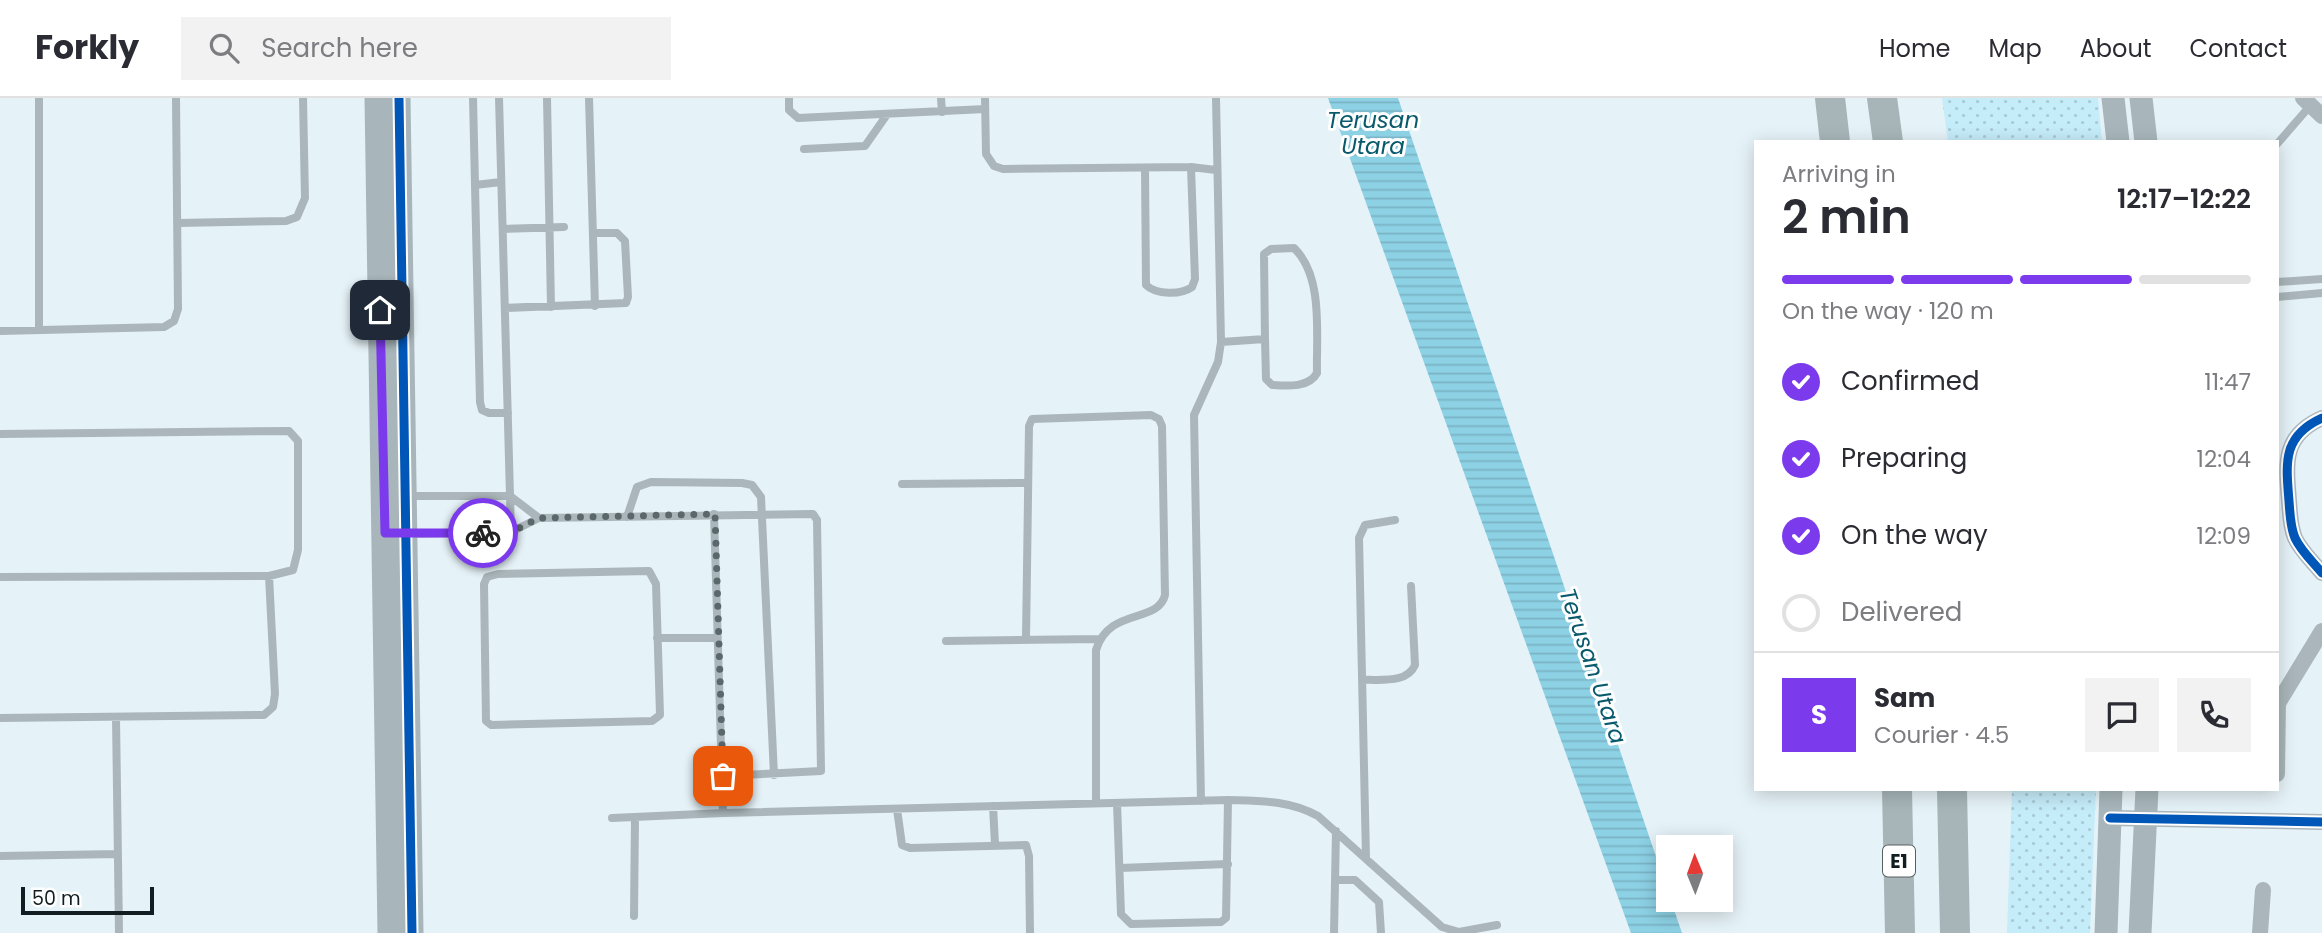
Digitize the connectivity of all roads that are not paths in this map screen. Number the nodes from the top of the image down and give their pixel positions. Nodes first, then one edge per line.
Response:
1 (39, 98) edge
2 (176, 98) edge
3 (303, 98) edge
4 (376, 98) edge
5 (399, 98) edge
6 (473, 98) edge
7 (499, 98) edge
8 (547, 98) edge
9 (589, 98) edge
10 (789, 98) edge
11 (941, 98) edge
12 (985, 98) edge
13 (1216, 98) edge
14 (1830, 98) edge
15 (1882, 98) edge
16 (2113, 98) edge
17 (2141, 98) edge
18 (2312, 107) edge
19 (985, 109) junction
20 (942, 112) junction
21 (886, 116) junction
22 (1835, 140) edge
23 (1888, 140) edge
24 (2118, 140) edge
25 (2146, 140) edge
26 (2279, 142) edge
27 (804, 149) dead end
28 (1191, 167) junction
29 (1145, 168) junction
30 (1216, 170) junction
31 (501, 182) junction
32 (475, 185) junction
33 (177, 223) junction
34 (548, 227) junction
35 (564, 227) dead end
36 (503, 229) junction
37 (593, 233) junction
38 (2322, 279) edge
39 (2279, 282) edge
40 (2322, 293) edge
41 (2279, 297) edge
42 (595, 306) junction
43 (551, 307) junction
44 (505, 308) junction
45 (39, 330) junction
46 (0, 331) edge
47 (1265, 339) junction
48 (1221, 342) junction
49 (508, 413) junction
50 (2322, 418) edge
51 (0, 434) edge
52 (1026, 483) junction
53 (902, 484) dead end
54 (394, 496) junction
55 (510, 496) junction
56 (763, 513) junction
57 (715, 514) junction
58 (627, 517) junction
59 (539, 518) junction
60 (1395, 520) dead end
61 (511, 532) junction
62 (396, 534) junction
63 (2322, 573) edge
64 (269, 576) junction
65 (0, 577) edge
66 (1411, 586) dead end
67 (2322, 631) edge
68 (657, 638) junction
69 (716, 638) junction
70 (1099, 639) junction
71 (1026, 640) junction
72 (946, 642) dead end
73 (1362, 680) junction
74 (2279, 700) edge
75 (116, 717) junction
76 (0, 718) edge
77 (774, 775) junction
78 (723, 776) junction
79 (1897, 791) edge
80 (1952, 791) edge
81 (2112, 791) edge
82 (2147, 791) edge
83 (1228, 800) junction
84 (1201, 801) junction
85 (1096, 803) junction
86 (1117, 803) junction
87 (993, 806) junction
88 (897, 809) junction
89 (723, 813) junction
90 (635, 817) junction
91 (612, 818) dead end
92 (2110, 818) junction
93 (2146, 818) junction
94 (2322, 822) edge
95 (1336, 831) junction
96 (995, 844) junction
97 (118, 854) junction
98 (0, 856) edge
99 (1366, 858) junction
100 (1228, 864) junction
101 (1120, 868) junction
102 (1336, 880) junction
103 (2263, 890) dead end
104 (634, 916) dead end
105 (1497, 925) dead end
106 (119, 933) edge
107 (389, 933) edge
108 (412, 933) edge
109 (1030, 933) edge
110 (1334, 933) edge
111 (1381, 933) edge
112 (1899, 933) edge
113 (1955, 933) edge
114 (2106, 933) edge
115 (2140, 933) edge
116 (2260, 933) edge

1 - 45 lane
2 - 33 lane
3 - 33 lane
4 - 54 street
5 - 54 street
6 - 32 lane
7 - 31 lane
8 - 34 lane
9 - 37 lane
10 - 21 lane
11 - 20 lane
12 - 19 lane
13 - 30 lane
14 - 22 highway
15 - 23 highway
16 - 24 street
17 - 25 street
18 - 26 lane
19 - 20 lane
19 - 29 lane
20 - 21 lane
21 - 27 lane
28 - 29 lane
28 - 29 lane
28 - 30 lane
30 - 48 lane
31 - 32 lane
31 - 36 lane
32 - 49 lane
33 - 45 lane
34 - 35 lane
34 - 36 lane
34 - 43 lane
36 - 44 lane
37 - 42 lane
37 - 42 lane
38 - 39 lane
40 - 41 lane
42 - 43 lane
43 - 44 lane
44 - 49 lane
45 - 46 lane
47 - 47 lane
47 - 48 lane
48 - 84 lane
49 - 55 lane
50 - 63 street
51 - 64 lane
52 - 53 lane
52 - 70 lane
52 - 71 lane
54 - 55 lane
54 - 62 street
55 - 59 lane
55 - 61 lane
56 - 57 lane
56 - 58 lane
56 - 77 lane
56 - 77 lane
57 - 58 lane
57 - 69 lane
58 - 59 lane
59 - 61 lane
60 - 73 lane
61 - 62 lane
62 - 107 street
62 - 108 street
64 - 65 lane
64 - 75 lane
66 - 73 lane
67 - 74 street
68 - 68 lane
68 - 69 lane
69 - 78 lane
70 - 71 lane
70 - 85 lane
71 - 72 lane
73 - 99 lane
75 - 76 lane
75 - 97 lane
77 - 78 lane
78 - 89 lane
79 - 112 highway, E1
80 - 113 highway
81 - 92 street
82 - 93 street
83 - 84 lane
83 - 95 lane
83 - 100 lane
84 - 86 lane
85 - 86 lane
85 - 87 lane
86 - 101 lane
87 - 88 lane
87 - 96 lane
88 - 89 lane
88 - 96 lane
89 - 90 lane
90 - 91 lane
90 - 104 lane
92 - 93 street
92 - 114 street
93 - 94 street
93 - 115 street
95 - 99 lane
95 - 102 lane
96 - 109 lane
97 - 98 lane
97 - 106 lane
99 - 105 lane
100 - 101 lane
100 - 101 lane
102 - 110 lane
102 - 111 lane
103 - 116 street

